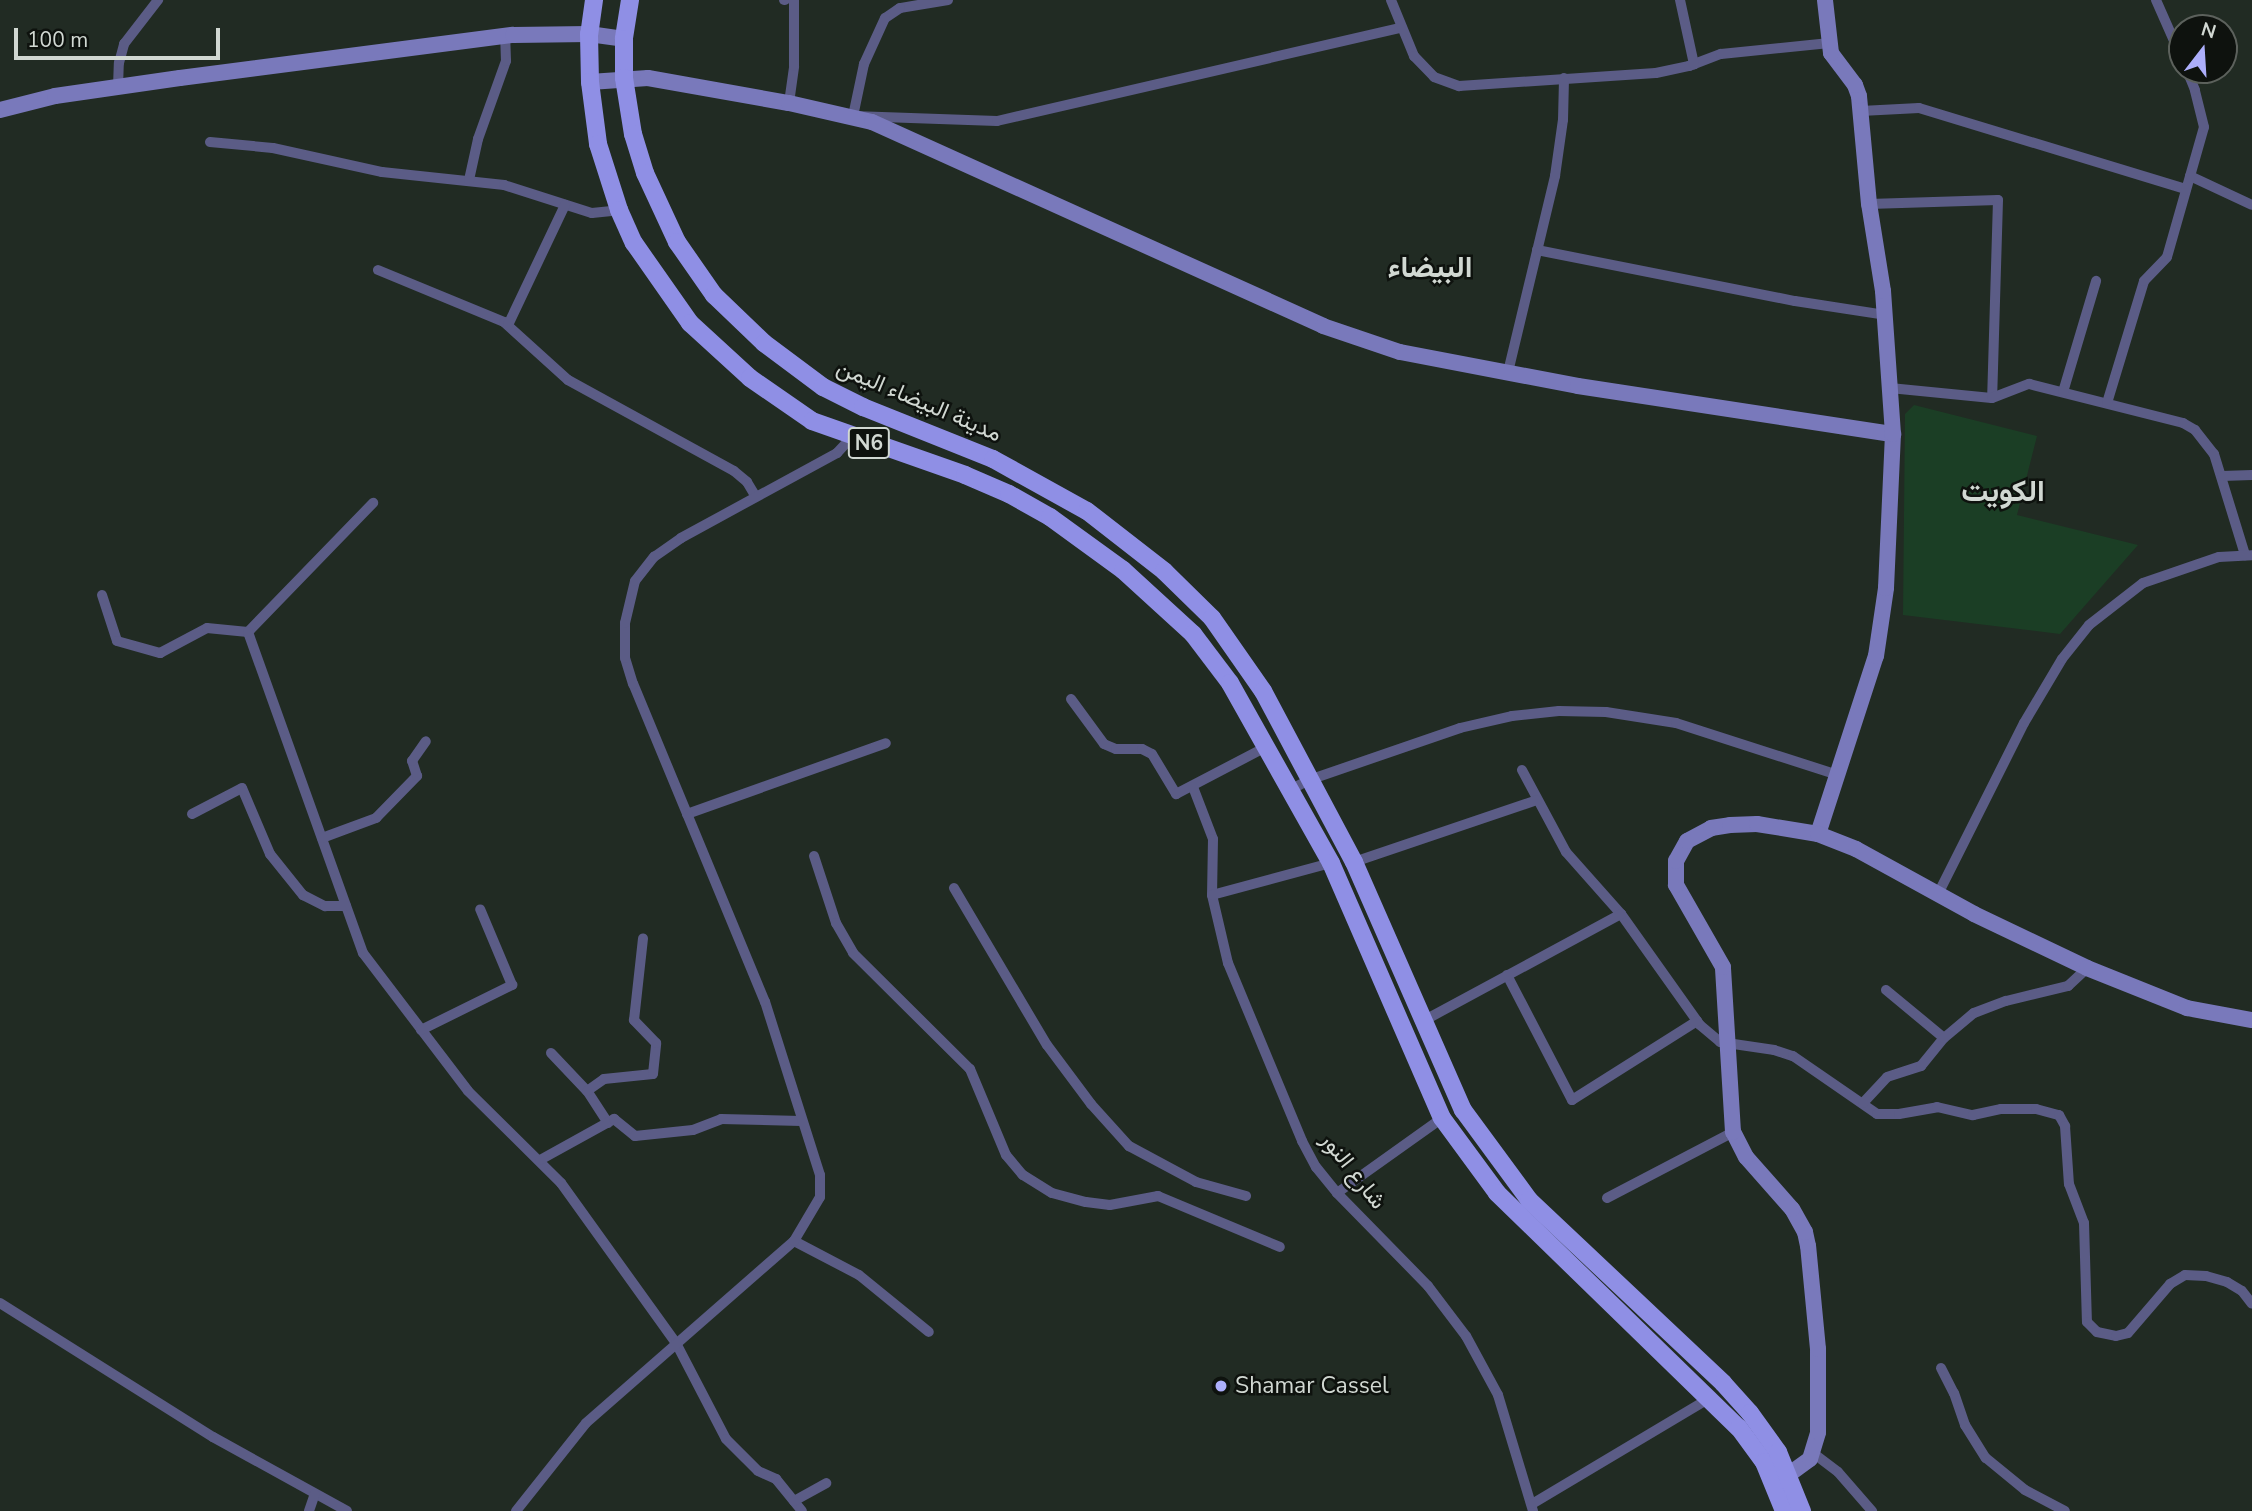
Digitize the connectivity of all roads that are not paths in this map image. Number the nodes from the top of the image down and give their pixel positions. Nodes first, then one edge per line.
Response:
1 (158, 0) edge
2 (593, 0) edge
3 (629, 0) edge
4 (794, 0) edge
5 (948, 0) edge
6 (1391, 0) edge
7 (1679, 0) edge
8 (1825, 0) edge
9 (2156, 0) edge
10 (2168, 27) edge
11 (1401, 28) junction
12 (589, 34) junction
13 (505, 36) junction
14 (624, 39) junction
15 (1829, 43) junction
16 (1694, 64) junction
17 (624, 78) junction
18 (1564, 78) junction
19 (590, 82) junction
20 (2193, 84) edge
21 (118, 87) junction
22 (789, 103) junction
23 (0, 110) edge
24 (1861, 111) junction
25 (853, 116) junction
26 (210, 142) dead end
27 (2190, 176) junction
28 (469, 180) junction
29 (2186, 189) junction
30 (1869, 204) junction
31 (565, 205) junction
32 (2252, 205) edge
33 (619, 210) junction
34 (1537, 250) junction
35 (378, 270) dead end
36 (2096, 281) dead end
37 (1885, 315) junction
38 (508, 326) junction
39 (1508, 372) junction
40 (1890, 388) junction
41 (2063, 392) junction
42 (1992, 398) junction
43 (2107, 403) junction
44 (863, 407) junction
45 (1893, 435) junction
46 (852, 437) junction
47 (2252, 475) edge
48 (2222, 476) junction
49 (756, 498) junction
50 (373, 503) dead end
51 (2249, 555) edge
52 (102, 595) dead end
53 (248, 632) junction
54 (1071, 699) dead end
55 (426, 741) dead end
56 (886, 743) dead end
57 (1264, 748) junction
58 (1522, 769) dead end
59 (1838, 775) junction
60 (1309, 780) junction
61 (1193, 787) junction
62 (1290, 790) junction
63 (1536, 800) junction
64 (192, 814) dead end
65 (687, 814) junction
66 (1818, 834) junction
67 (322, 838) junction
68 (814, 856) dead end
69 (1354, 862) junction
70 (1331, 863) junction
71 (954, 888) dead end
72 (1938, 894) junction
73 (1212, 895) junction
74 (346, 905) junction
75 (480, 909) dead end
76 (1621, 914) junction
77 (643, 938) dead end
78 (2087, 968) junction
79 (1507, 975) junction
80 (1886, 990) dead end
81 (1425, 1020) junction
82 (2252, 1020) edge
83 (1697, 1021) junction
84 (421, 1030) junction
85 (1944, 1038) junction
86 (1730, 1045) junction
87 (551, 1053) dead end
88 (587, 1091) junction
89 (1863, 1103) junction
90 (1442, 1118) junction
91 (801, 1121) junction
92 (608, 1123) junction
93 (1733, 1132) junction
94 (540, 1160) junction
95 (1337, 1192) junction
96 (1246, 1196) dead end
97 (1607, 1198) dead end
98 (794, 1241) junction
99 (1280, 1247) dead end
100 (0, 1303) edge
101 (2252, 1304) edge
102 (929, 1332) dead end
103 (676, 1343) junction
104 (1941, 1367) dead end
105 (1710, 1398) junction
106 (1813, 1453) junction
107 (1788, 1475) junction
108 (826, 1483) dead end
109 (315, 1494) junction
110 (794, 1501) junction
111 (1532, 1508) edge
112 (309, 1511) edge
113 (347, 1511) edge
114 (516, 1511) edge
115 (802, 1511) edge
116 (1784, 1511) edge
117 (1802, 1511) edge
118 (1872, 1511) edge
119 (2065, 1511) edge

1 - 21 street
2 - 12 main road, N6
3 - 14 main road, مدينة البيضاء اليمن / N6
4 - 22 street
5 - 25 street
6 - 11 street
7 - 16 street
8 - 15 street
9 - 10 street
11 - 18 street
11 - 25 street
12 - 13 street
12 - 14 street
12 - 19 main road, N6
13 - 21 street
13 - 28 street
14 - 17 main road, مدينة البيضاء اليمن / N6
15 - 16 street
15 - 24 street
16 - 18 street
17 - 19 street
17 - 22 street
17 - 44 main road, مدينة البيضاء اليمن / N6
18 - 34 street
19 - 33 main road, N6
20 - 27 street
21 - 23 street
22 - 25 street
24 - 29 street
24 - 30 street
25 - 39 street
26 - 28 street
27 - 29 street
27 - 32 street
28 - 31 street
29 - 43 street
30 - 37 street
30 - 42 street
31 - 33 street
31 - 38 street
33 - 46 main road, N6
34 - 37 street
34 - 39 street
35 - 38 street
36 - 41 street
37 - 40 street
38 - 49 street
39 - 45 street
40 - 42 street
40 - 45 street
41 - 42 street
41 - 43 street
43 - 48 street
44 - 46 main road
44 - 60 main road, مدينة البيضاء اليمن / N6
45 - 59 street
46 - 49 street
46 - 57 main road, N6
47 - 48 street
48 - 51 street
49 - 65 street
50 - 53 street
51 - 72 street
52 - 53 street
53 - 67 street
54 - 61 street
55 - 67 street
56 - 65 street
57 - 61 street
57 - 62 main road, N6
58 - 63 street
59 - 60 street
59 - 66 street
60 - 62 street
60 - 69 main road, مدينة البيضاء اليمن
61 - 73 street, شارع النور
62 - 70 main road
63 - 69 street
63 - 76 street
64 - 74 street
65 - 91 street
66 - 72 street
66 - 86 street
67 - 74 street
68 - 99 street
69 - 81 main road, مدينة البيضاء اليمن
70 - 73 street
70 - 90 main road
71 - 96 street
72 - 78 street
73 - 95 street, شارع النور
74 - 84 street
75 - 84 street
76 - 79 street
76 - 83 street
77 - 88 street
78 - 82 street
78 - 85 street
79 - 81 street
79 - 83 street
80 - 85 street
81 - 107 main road, مدينة البيضاء اليمن
83 - 86 street
84 - 94 street
85 - 89 street
86 - 89 street
86 - 93 street
87 - 88 street
88 - 92 street
89 - 101 street
90 - 95 street
90 - 105 main road
91 - 92 street
91 - 98 street
92 - 94 street
93 - 97 street
93 - 106 street
94 - 103 street
95 - 111 street, شارع النور
98 - 102 street
98 - 103 street
100 - 109 street
103 - 110 street
103 - 114 street
104 - 119 street
105 - 111 street
105 - 116 main road
106 - 107 street
106 - 118 street
107 - 117 main road, مدينة البيضاء اليمن
108 - 110 street
109 - 112 street
109 - 113 street
110 - 115 street

